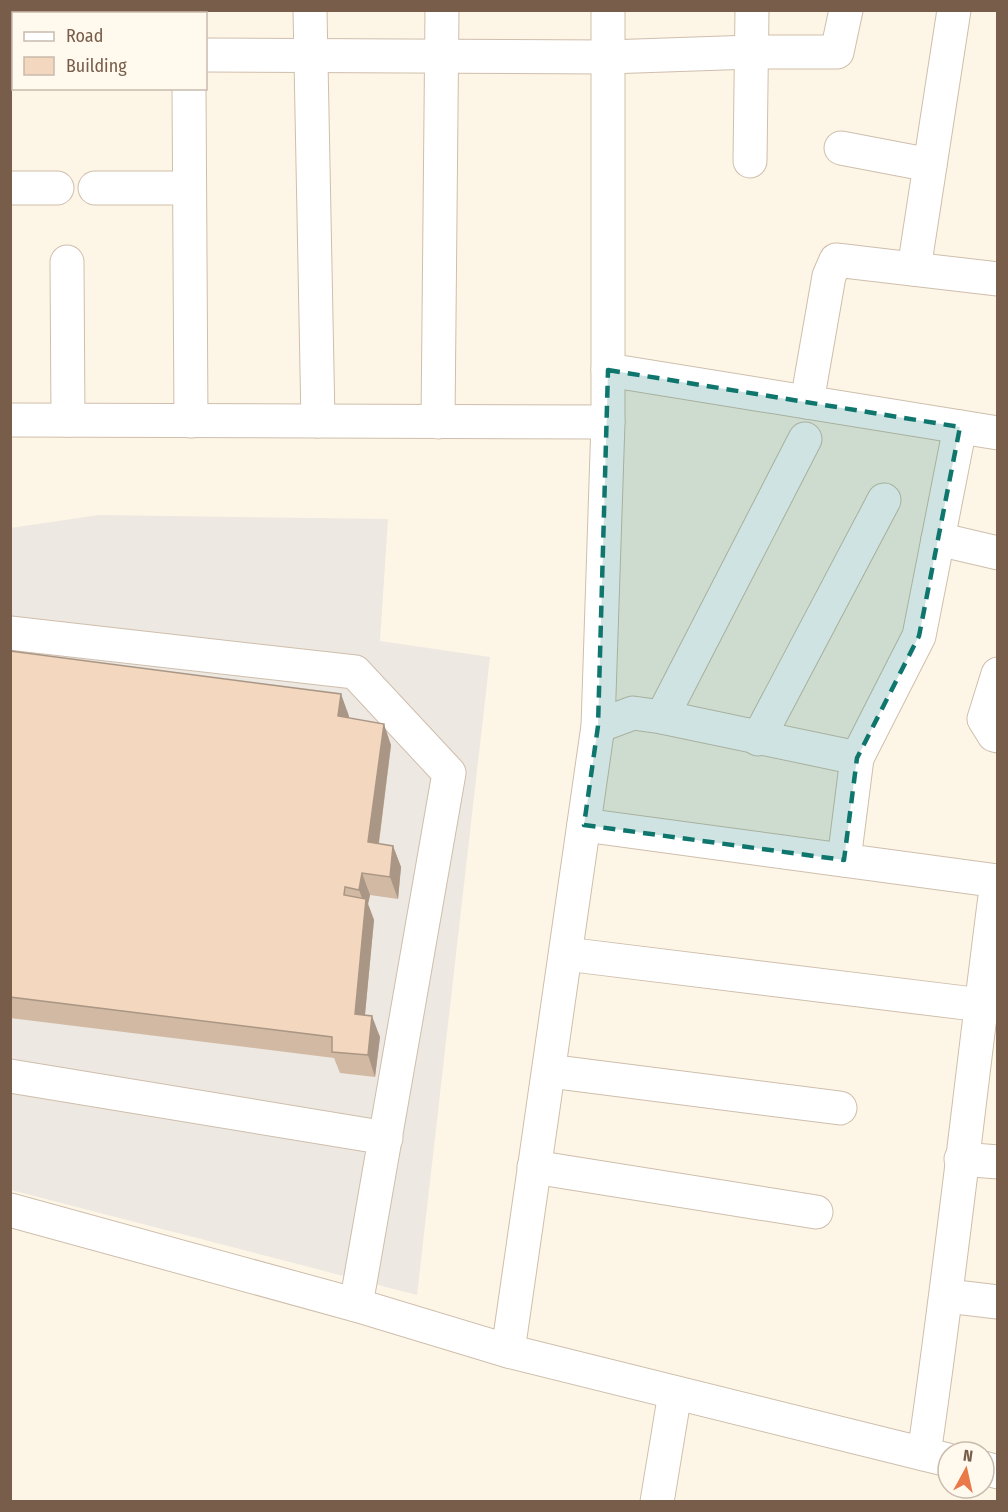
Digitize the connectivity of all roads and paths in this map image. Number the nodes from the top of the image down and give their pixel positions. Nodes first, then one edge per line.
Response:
1 (310, 10) edge
2 (442, 10) edge
3 (608, 10) edge
4 (752, 10) edge
5 (846, 10) edge
6 (954, 10) edge
7 (752, 52) junction
8 (207, 55) edge
9 (310, 56) junction
10 (443, 56) junction
11 (608, 57) junction
12 (189, 90) edge
13 (841, 148) dead end
14 (750, 161) dead end
15 (930, 165) junction
16 (10, 188) edge
17 (57, 188) dead end
18 (95, 188) dead end
19 (189, 188) junction
20 (67, 262) dead end
21 (914, 269) junction
22 (998, 279) edge
23 (608, 370) junction
24 (807, 402) junction
25 (10, 420) edge
26 (68, 420) junction
27 (191, 421) junction
28 (318, 421) junction
29 (438, 422) junction
30 (608, 422) junction
31 (960, 427) junction
32 (998, 434) edge
33 (805, 439) dead end
34 (884, 500) dead end
35 (938, 539) junction
36 (998, 553) edge
37 (10, 633) edge
38 (998, 674) edge
39 (662, 717) junction
40 (598, 726) junction
41 (998, 736) edge
42 (758, 739) junction
43 (857, 758) junction
44 (584, 825) junction
45 (844, 860) junction
46 (997, 880) edge
47 (566, 954) junction
48 (989, 1006) edge
49 (549, 1071) junction
50 (10, 1076) edge
51 (840, 1108) dead end
52 (386, 1138) junction
53 (961, 1159) junction
54 (998, 1162) edge
55 (534, 1167) junction
56 (10, 1210) edge
57 (816, 1212) dead end
58 (947, 1296) junction
59 (998, 1302) edge
60 (356, 1305) junction
61 (508, 1351) junction
62 (675, 1393) junction
63 (937, 1440) edge
64 (936, 1457) edge
65 (657, 1502) edge

1 - 9 street
2 - 10 street
3 - 11 street
4 - 7 street
5 - 7 street
6 - 15 street
7 - 11 street
7 - 14 street
8 - 9 street
9 - 10 street
9 - 28 street
10 - 11 street
10 - 29 street
11 - 23 street
12 - 19 street
13 - 15 street
15 - 21 street
16 - 17 street
18 - 19 street
19 - 27 street
20 - 26 street
21 - 22 street
21 - 24 street
23 - 24 street
23 - 30 street
24 - 31 street
25 - 26 street
26 - 27 street
27 - 28 street
28 - 29 street
29 - 30 street
30 - 40 street
31 - 32 street
31 - 35 street
33 - 39 street
34 - 42 street
35 - 36 street
35 - 43 street
37 - 52 street
38 - 41 street
39 - 40 street
39 - 42 street
40 - 44 street
42 - 43 street
43 - 45 street
44 - 45 street
44 - 47 street
45 - 46 street
46 - 48 street
47 - 48 street
47 - 49 street
48 - 53 street
49 - 51 street
49 - 55 street
50 - 52 street
52 - 60 street
53 - 54 street
53 - 58 street
55 - 57 street
55 - 61 street
56 - 60 street
58 - 59 street
58 - 63 street
60 - 61 street
61 - 62 street
62 - 64 street
62 - 65 street

